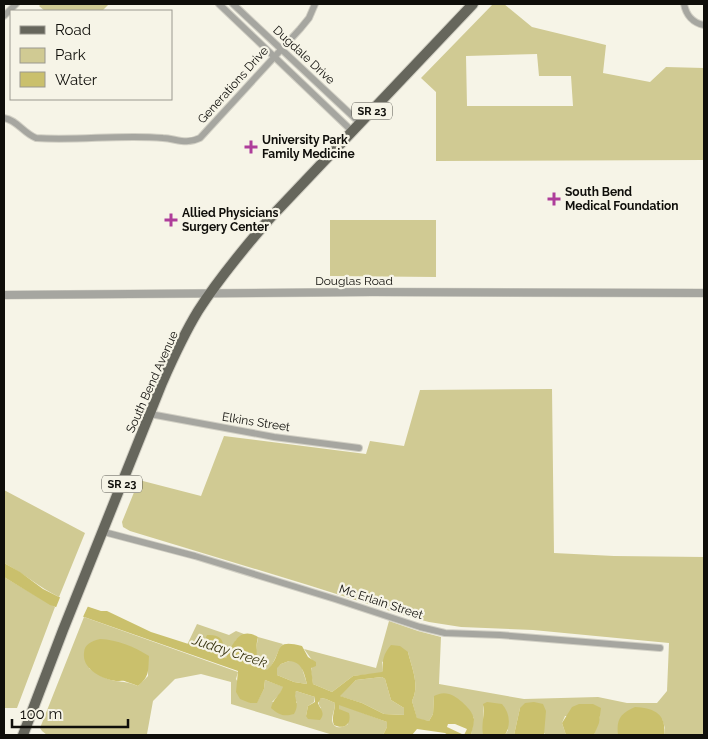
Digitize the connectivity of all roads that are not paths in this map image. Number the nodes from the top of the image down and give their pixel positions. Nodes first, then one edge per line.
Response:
1 (16, 4) edge
2 (219, 4) edge
3 (233, 4) edge
4 (315, 4) edge
5 (473, 4) edge
6 (684, 4) edge
7 (4, 16) edge
8 (704, 25) edge
9 (281, 49) junction
10 (274, 57) junction
11 (4, 118) edge
12 (360, 123) junction
13 (352, 131) junction
14 (210, 293) junction
15 (704, 293) edge
16 (4, 295) edge
17 (150, 414) junction
18 (359, 448) dead end
19 (104, 532) junction
20 (660, 648) dead end
21 (23, 735) edge

1 - 7 street
2 - 10 street, Dugdale Drive
3 - 9 street, Dugdale Drive
4 - 9 street, Generations Drive
5 - 12 main road, South Bend Avenue / SR 23
6 - 8 street
9 - 10 street, Generations Drive
9 - 12 street, Dugdale Drive
10 - 11 street, Generations Drive
10 - 13 street, Dugdale Drive
12 - 13 main road, South Bend Avenue / SR 23
13 - 14 main road, South Bend Avenue / SR 23
14 - 15 street, Douglas Road
14 - 16 street, Douglas Road
14 - 17 main road, South Bend Avenue / SR 23
17 - 18 street, Elkins Street
17 - 19 main road, South Bend Avenue / SR 23
19 - 20 street, Mc Erlain Street
19 - 21 main road, South Bend Avenue / SR 23

